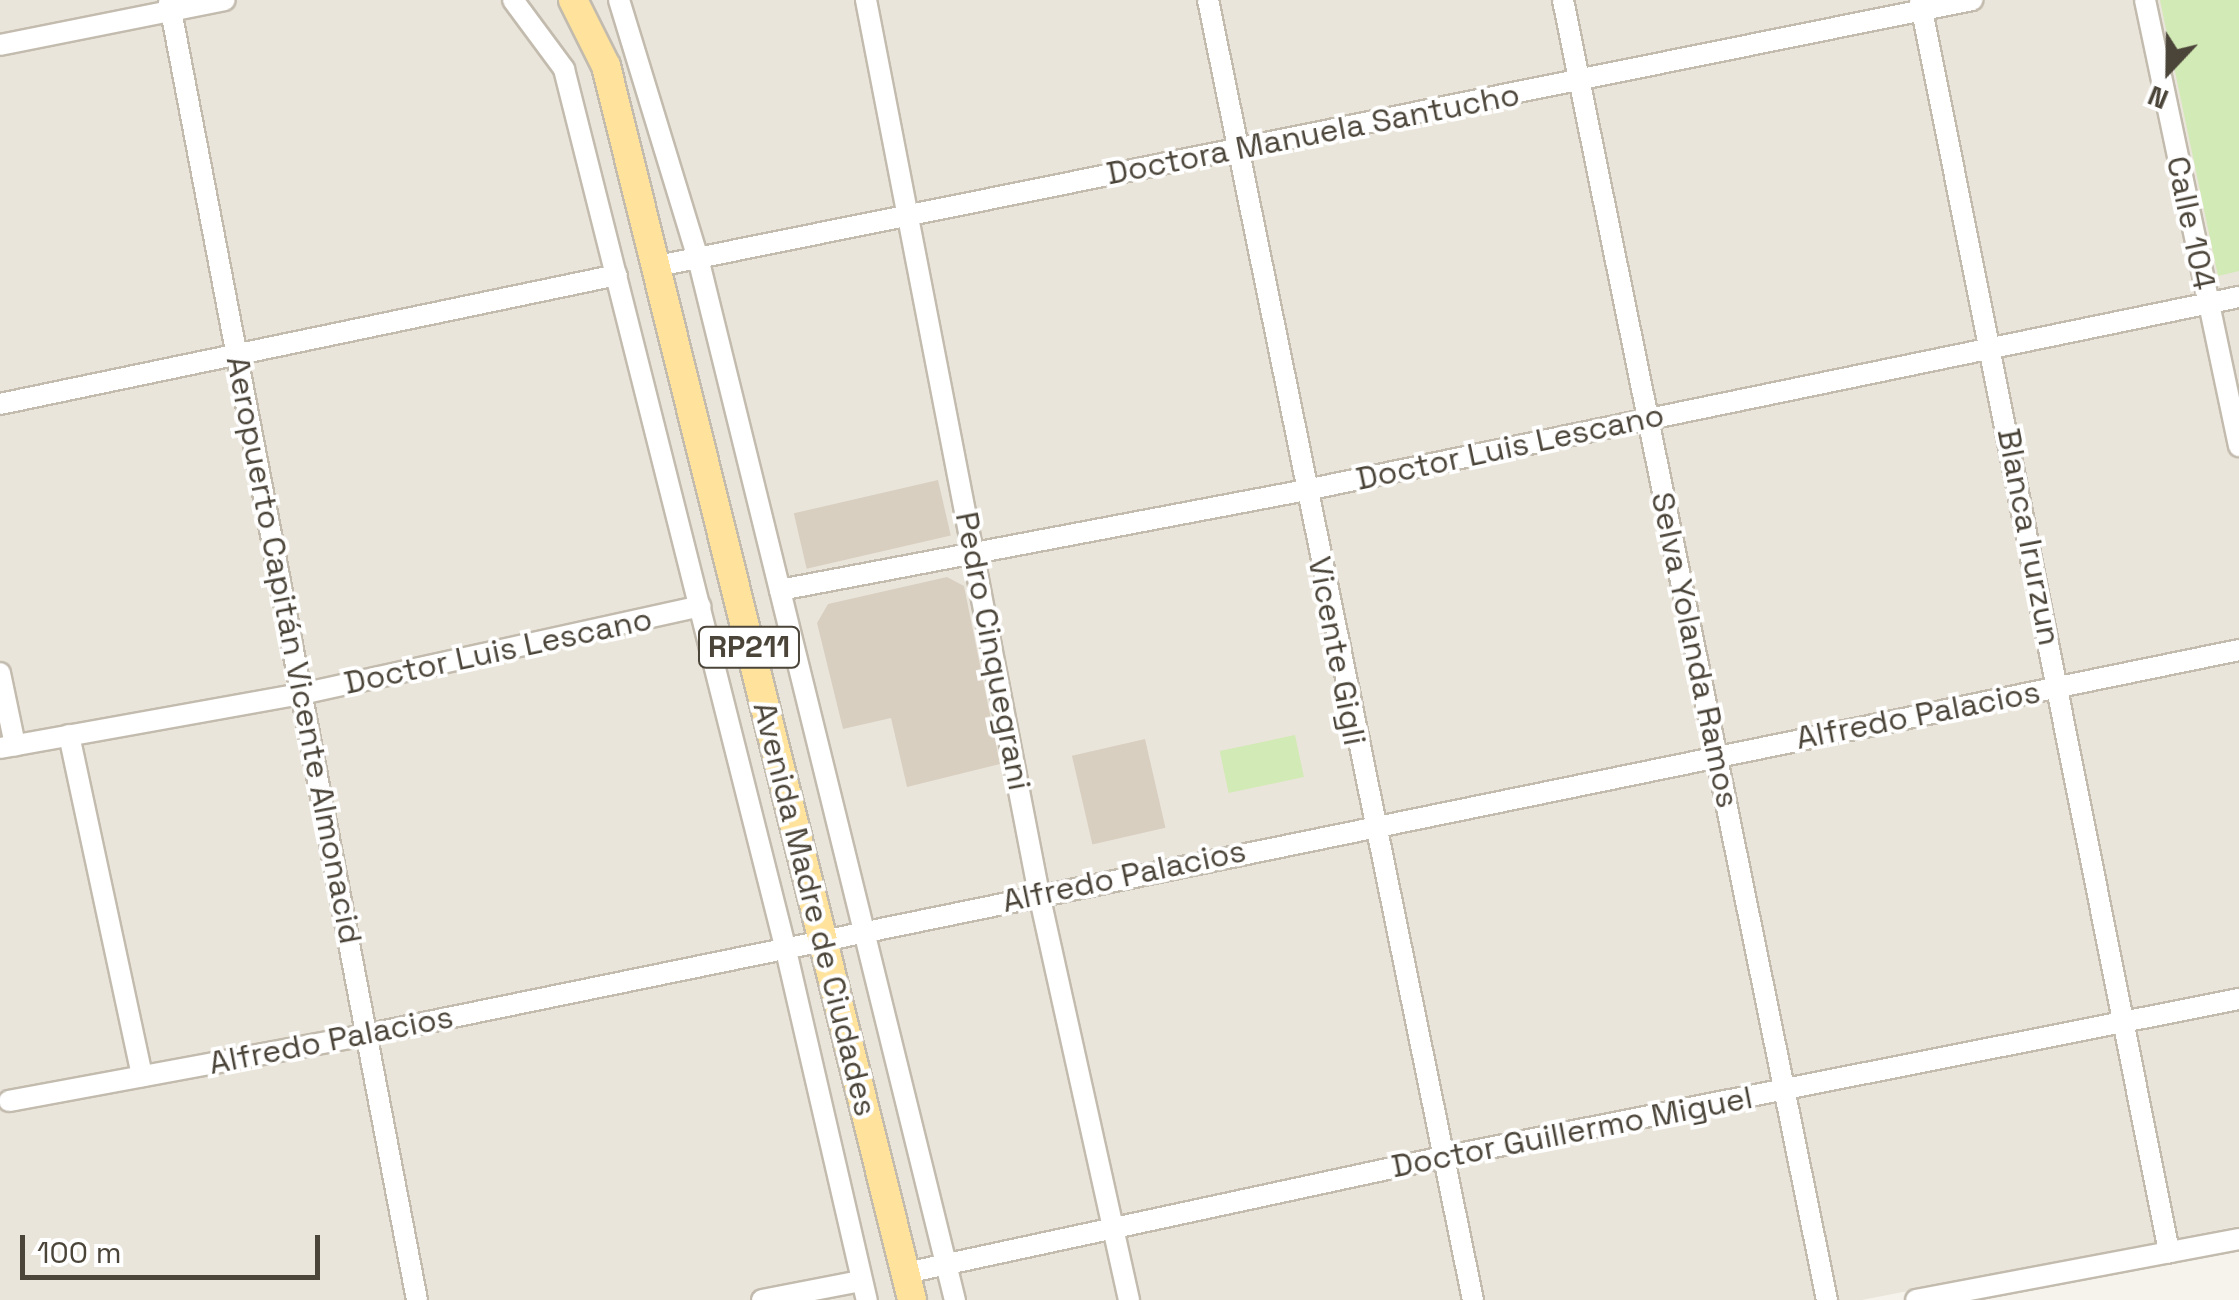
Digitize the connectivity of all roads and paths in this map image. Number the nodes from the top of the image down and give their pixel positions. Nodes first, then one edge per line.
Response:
1 (102, 0) edge
2 (225, 0) edge
3 (513, 0) edge
4 (573, 0) edge
5 (619, 0) edge
6 (866, 0) edge
7 (1208, 0) edge
8 (1563, 0) edge
9 (1972, 0) edge
10 (2144, 0) edge
11 (170, 5) edge
12 (1922, 5) edge
13 (106, 23) junction
14 (0, 45) edge
15 (1579, 80) junction
16 (1239, 150) junction
17 (912, 215) junction
18 (698, 258) junction
19 (653, 267) junction
20 (616, 274) junction
21 (2239, 296) edge
22 (2208, 303) junction
23 (1991, 348) junction
24 (234, 350) junction
25 (0, 404) edge
26 (1648, 418) junction
27 (2239, 446) edge
28 (1306, 490) junction
29 (974, 553) junction
30 (780, 590) junction
31 (700, 606) junction
32 (2239, 650) edge
33 (0, 673) edge
34 (2059, 686) junction
35 (301, 694) junction
36 (69, 735) junction
37 (7, 747) edge
38 (1716, 756) junction
39 (1372, 826) junction
40 (1039, 894) junction
41 (862, 930) junction
42 (822, 938) junction
43 (785, 946) junction
44 (2239, 998) edge
45 (2125, 1021) junction
46 (370, 1034) junction
47 (142, 1076) junction
48 (1784, 1089) junction
49 (9, 1101) dead end
50 (1444, 1157) junction
51 (1115, 1227) junction
52 (2239, 1239) edge
53 (2169, 1252) junction
54 (945, 1264) junction
55 (909, 1287) edge
56 (864, 1290) edge
57 (417, 1300) edge
58 (762, 1300) edge
59 (955, 1300) edge
60 (1129, 1300) edge
61 (1472, 1300) edge
62 (1827, 1300) edge
63 (1916, 1300) edge

1 - 13 street
2 - 11 street
3 - 20 street
4 - 19 main road, Avenida Madre de Ciudades / RP211
5 - 18 street
6 - 17 street, Pedro Cinquegrani
7 - 16 street, Vicente Gigli
8 - 15 street, Selva Yolanda Ramos
9 - 12 street, Doctora Manuela Santucho
10 - 22 street, Calle 104
11 - 13 street
11 - 24 street, Aeropuerto Capitán Vicente Almonacid
12 - 15 street, Doctora Manuela Santucho
12 - 23 street, Blanca Irurzun
13 - 14 street
15 - 16 street, Doctora Manuela Santucho
15 - 26 street, Selva Yolanda Ramos
16 - 17 street, Doctora Manuela Santucho
16 - 28 street, Vicente Gigli
17 - 18 street, Doctora Manuela Santucho
17 - 29 street, Pedro Cinquegrani
18 - 19 street, Doctora Manuela Santucho
18 - 30 street
19 - 42 main road, Avenida Madre de Ciudades / RP211
20 - 24 street
20 - 31 street
21 - 22 street, Doctor Luis Lescano
22 - 23 street, Doctor Luis Lescano
22 - 27 street, Calle 104
23 - 26 street, Doctor Luis Lescano
23 - 34 street, Blanca Irurzun
24 - 25 street
24 - 35 street, Aeropuerto Capitán Vicente Almonacid
26 - 28 street, Doctor Luis Lescano
26 - 38 street, Selva Yolanda Ramos
28 - 29 street, Doctor Luis Lescano
28 - 39 street, Vicente Gigli
29 - 30 street, Doctor Luis Lescano
29 - 40 street, Pedro Cinquegrani
30 - 41 street
31 - 35 street, Doctor Luis Lescano
31 - 43 street
32 - 34 street, Alfredo Palacios
33 - 37 street
34 - 38 street, Alfredo Palacios
34 - 45 street, Blanca Irurzun
35 - 36 street, Doctor Luis Lescano
35 - 46 street, Aeropuerto Capitán Vicente Almonacid
36 - 37 street, Doctor Luis Lescano
36 - 47 street
38 - 39 street, Alfredo Palacios
38 - 48 street, Selva Yolanda Ramos
39 - 40 street, Alfredo Palacios
39 - 50 street, Vicente Gigli
40 - 41 street, Alfredo Palacios
40 - 51 street, Pedro Cinquegrani
41 - 42 street, Alfredo Palacios
41 - 54 street
42 - 43 street, Alfredo Palacios
42 - 55 main road, Avenida Madre de Ciudades / RP211
43 - 46 street, Alfredo Palacios
43 - 56 street
44 - 45 street, Doctor Guillermo Miguel
45 - 48 street, Doctor Guillermo Miguel
45 - 53 street, Blanca Irurzun
46 - 47 street, Alfredo Palacios
46 - 57 street, Aeropuerto Capitán Vicente Almonacid
47 - 49 street, Alfredo Palacios
48 - 50 street, Doctor Guillermo Miguel
48 - 62 street, Selva Yolanda Ramos
50 - 51 street, Doctor Guillermo Miguel
50 - 61 street, Vicente Gigli
51 - 54 street, Doctor Guillermo Miguel
51 - 60 street, Pedro Cinquegrani
52 - 53 street
53 - 63 street
54 - 55 street, Doctor Guillermo Miguel
54 - 59 street
56 - 58 street

